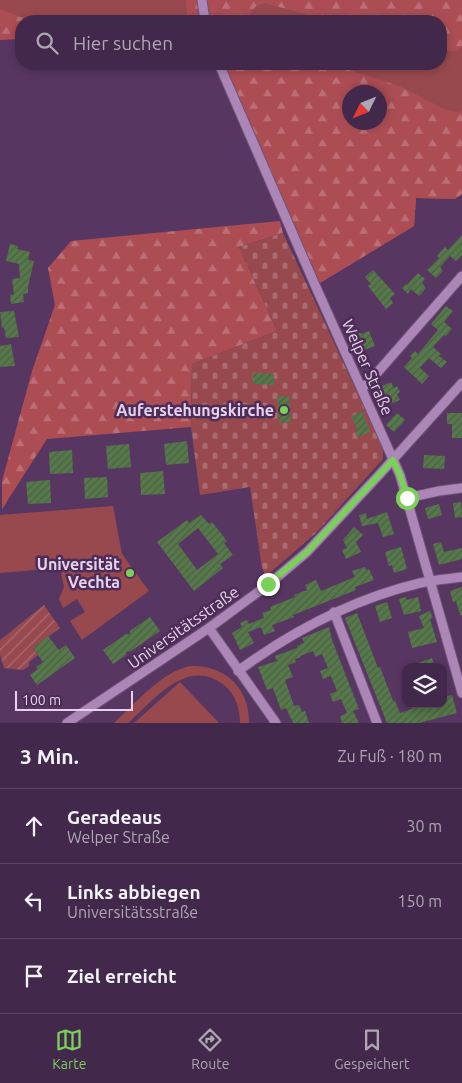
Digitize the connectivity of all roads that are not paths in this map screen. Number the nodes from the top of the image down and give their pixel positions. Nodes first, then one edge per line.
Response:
1 (202, 0) edge
2 (205, 15) edge
3 (222, 70) edge
4 (462, 276) edge
5 (462, 383) edge
6 (362, 388) junction
7 (393, 460) junction
8 (462, 488) edge
9 (407, 498) junction
10 (462, 577) edge
11 (431, 582) junction
12 (334, 612) junction
13 (209, 628) junction
14 (458, 661) edge
15 (238, 671) junction
16 (462, 693) edge
17 (67, 723) edge
18 (276, 723) edge
19 (377, 723) edge

1 - 2 street
3 - 6 street, Welper Straße
4 - 6 street
5 - 7 street, Universitätsstraße
6 - 7 street, Welper Straße
7 - 9 street, Welper Straße
7 - 13 street, Universitätsstraße
8 - 9 street
9 - 11 street, Welper Straße
10 - 11 street
11 - 12 street
11 - 14 street, Welper Straße
12 - 15 street
12 - 19 street
13 - 15 street
13 - 17 street, Universitätsstraße
14 - 16 street, Welper Straße
15 - 18 street

